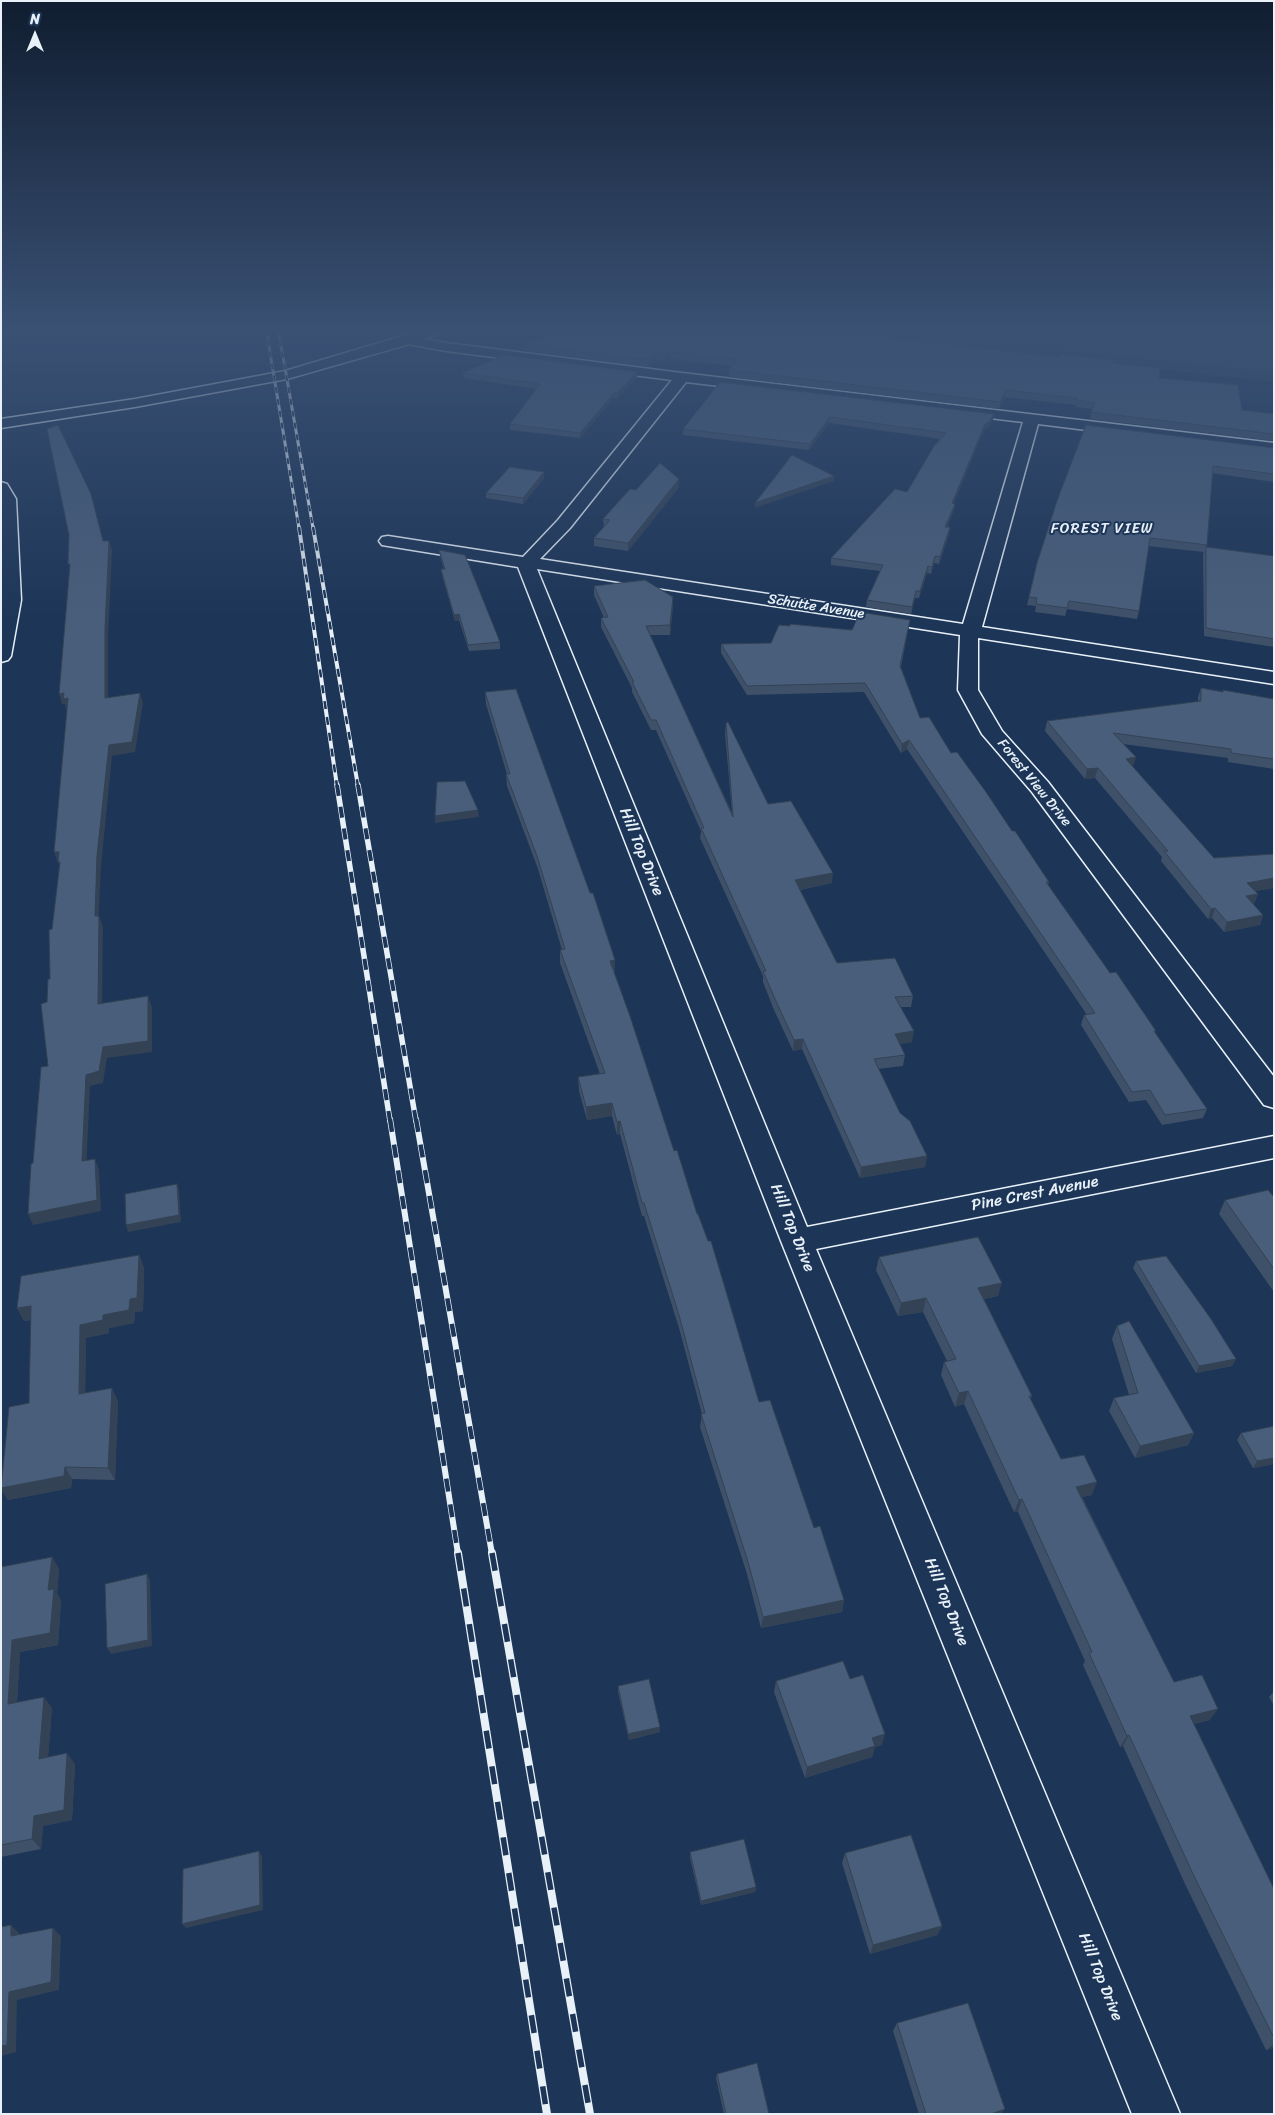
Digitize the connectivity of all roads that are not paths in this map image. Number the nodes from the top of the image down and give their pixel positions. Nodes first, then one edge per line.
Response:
1 (642, 427) edge
2 (1029, 427) edge
3 (1102, 427) edge
4 (1274, 448) edge
5 (1, 487) edge
6 (388, 541) dead end
7 (527, 563) junction
8 (970, 631) junction
9 (1, 656) edge
10 (1274, 678) edge
11 (1274, 1098) edge
12 (1274, 1147) edge
13 (797, 1241) junction
14 (1156, 2114) edge

1 - 7 street
2 - 8 street, Forest View Drive
3 - 4 street
5 - 9 street
6 - 7 street, Schutte Avenue
7 - 8 street, Schutte Avenue
7 - 13 street, Hill Top Drive
8 - 10 street, Schutte Avenue
8 - 11 street, Forest View Drive
12 - 13 street, Pine Crest Avenue
13 - 14 street, Hill Top Drive

